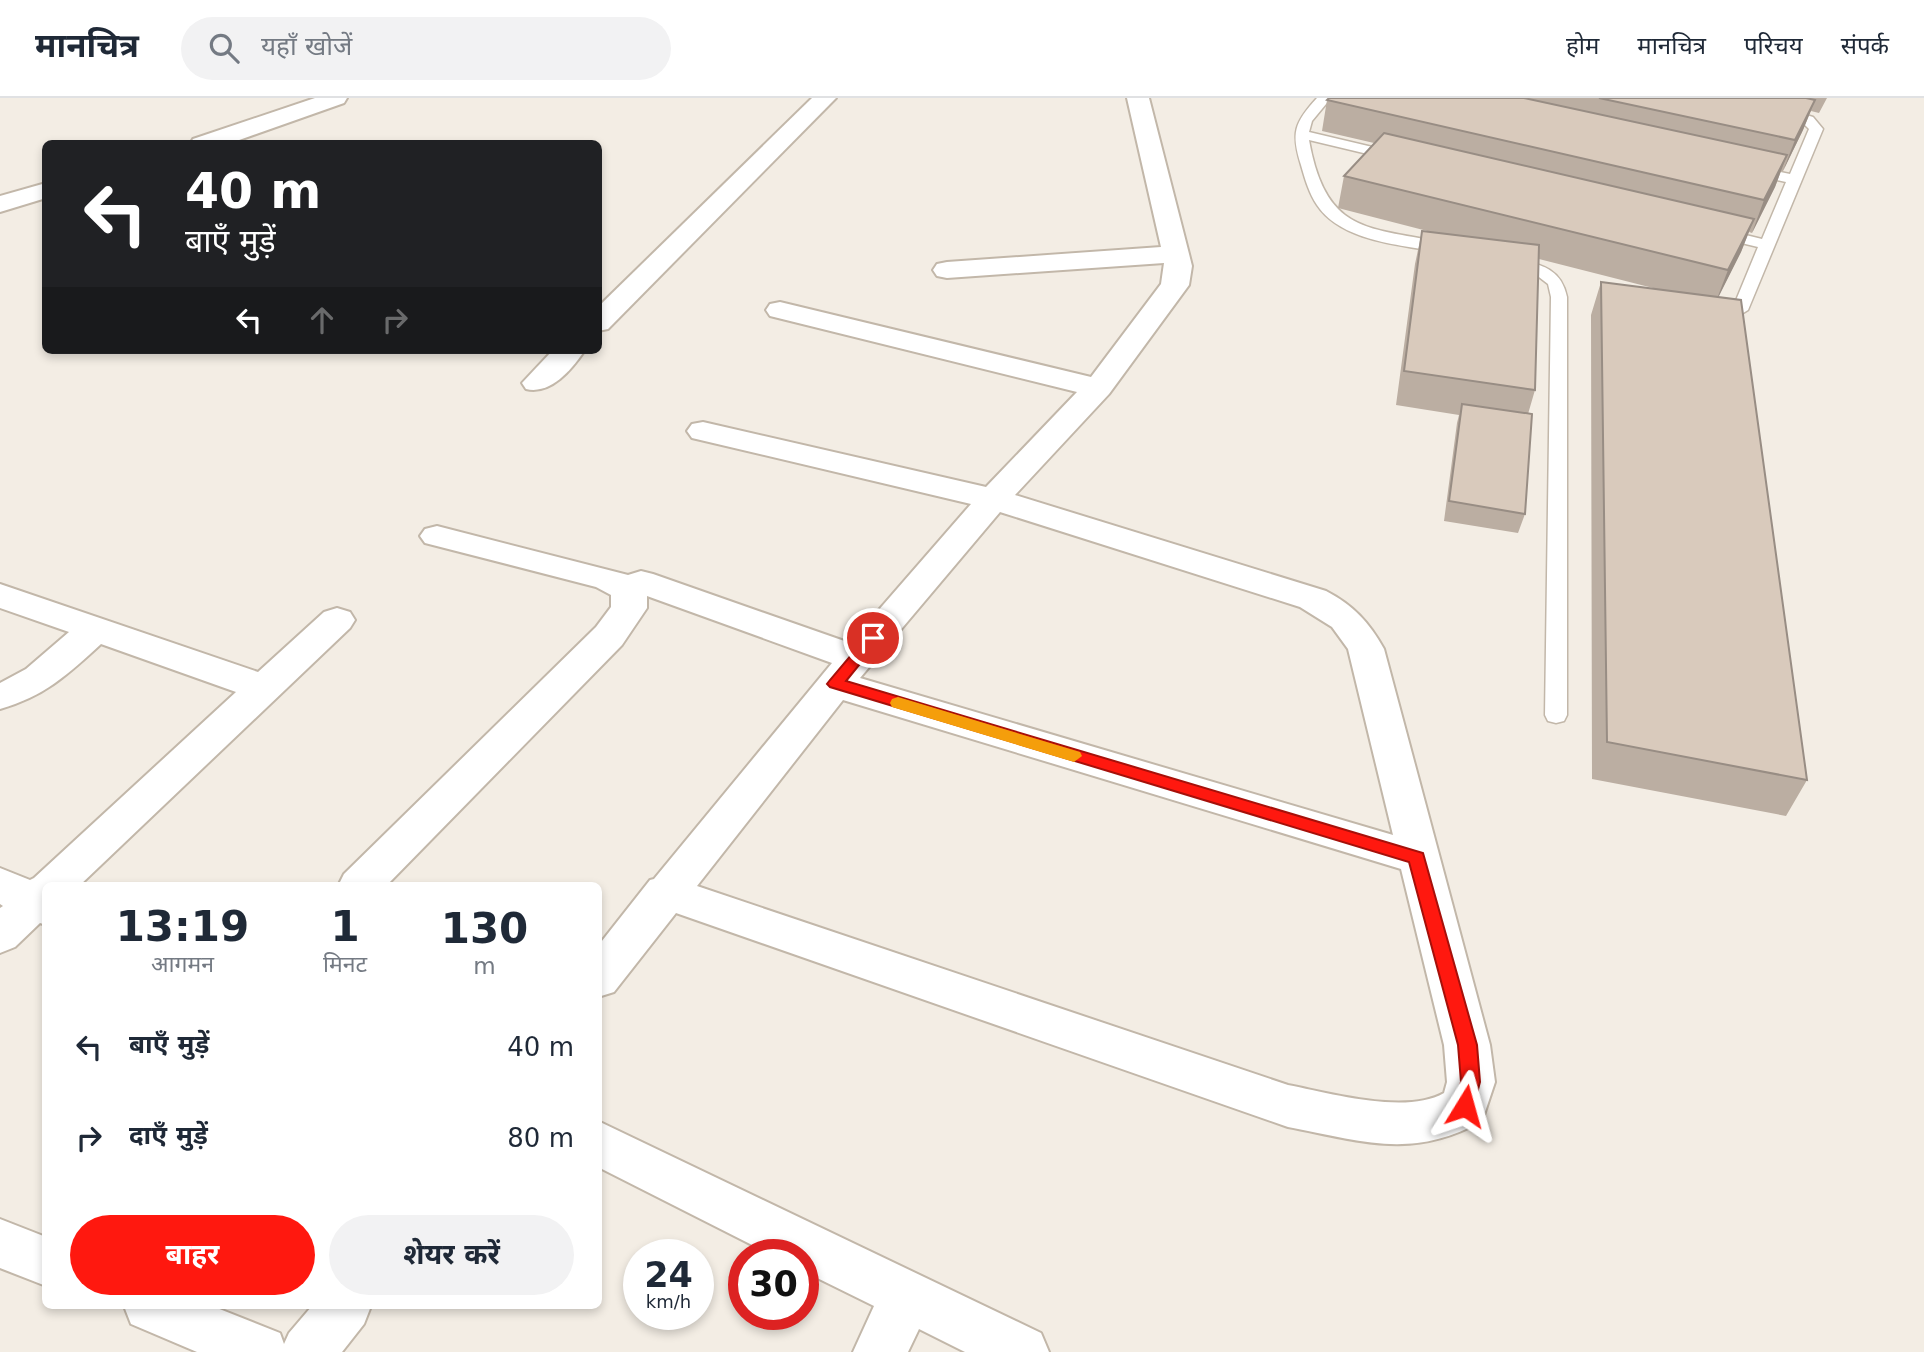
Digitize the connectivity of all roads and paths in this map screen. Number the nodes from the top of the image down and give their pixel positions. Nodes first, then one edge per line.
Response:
1 (336, 98) edge
2 (825, 98) edge
3 (1138, 98) edge
4 (1324, 98) edge
5 (1764, 108) edge
6 (1301, 134) junction
7 (214, 140) edge
8 (1408, 160) edge
9 (1730, 165) edge
10 (1796, 180) junction
11 (42, 191) edge
12 (0, 204) edge
13 (1701, 229) edge
14 (1768, 245) junction
15 (1462, 252) edge
16 (1176, 254) junction
17 (1489, 258) edge
18 (947, 270) dead end
19 (780, 310) dead end
20 (1740, 310) edge
21 (602, 319) edge
22 (566, 354) edge
23 (537, 383) dead end
24 (1098, 388) junction
25 (703, 431) dead end
26 (993, 499) junction
27 (437, 536) dead end
28 (641, 582) dead end
29 (0, 595) edge
30 (337, 620) dead end
31 (95, 629) junction
32 (846, 671) junction
33 (263, 688) junction
34 (0, 696) edge
35 (1556, 715) dead end
36 (1417, 858) junction
37 (48, 882) edge
38 (363, 882) edge
39 (665, 892) junction
40 (35, 894) edge
41 (0, 935) edge
42 (602, 974) edge
43 (602, 1145) edge
44 (0, 1243) edge
45 (42, 1260) edge
46 (907, 1295) junction
47 (157, 1309) edge
48 (343, 1309) edge
49 (261, 1352) edge
50 (308, 1352) edge
51 (880, 1352) edge
52 (1022, 1352) edge

1 - 7 street
2 - 21 street
3 - 16 street
4 - 6 lane
5 - 10 lane
6 - 8 lane
6 - 15 lane
9 - 10 lane
10 - 14 lane
11 - 12 street
13 - 14 lane
14 - 20 lane
16 - 18 street
16 - 24 street
17 - 35 lane
19 - 24 street
22 - 23 street
24 - 26 street
25 - 26 street
26 - 32 street
26 - 36 street
27 - 38 street
28 - 32 street
29 - 31 street
30 - 33 street
31 - 33 street
31 - 34 street
32 - 36 street
32 - 39 street
33 - 37 street
36 - 39 street
39 - 42 street
40 - 41 street
43 - 46 street
44 - 45 street
46 - 51 street
46 - 52 street
47 - 49 street
48 - 50 street

